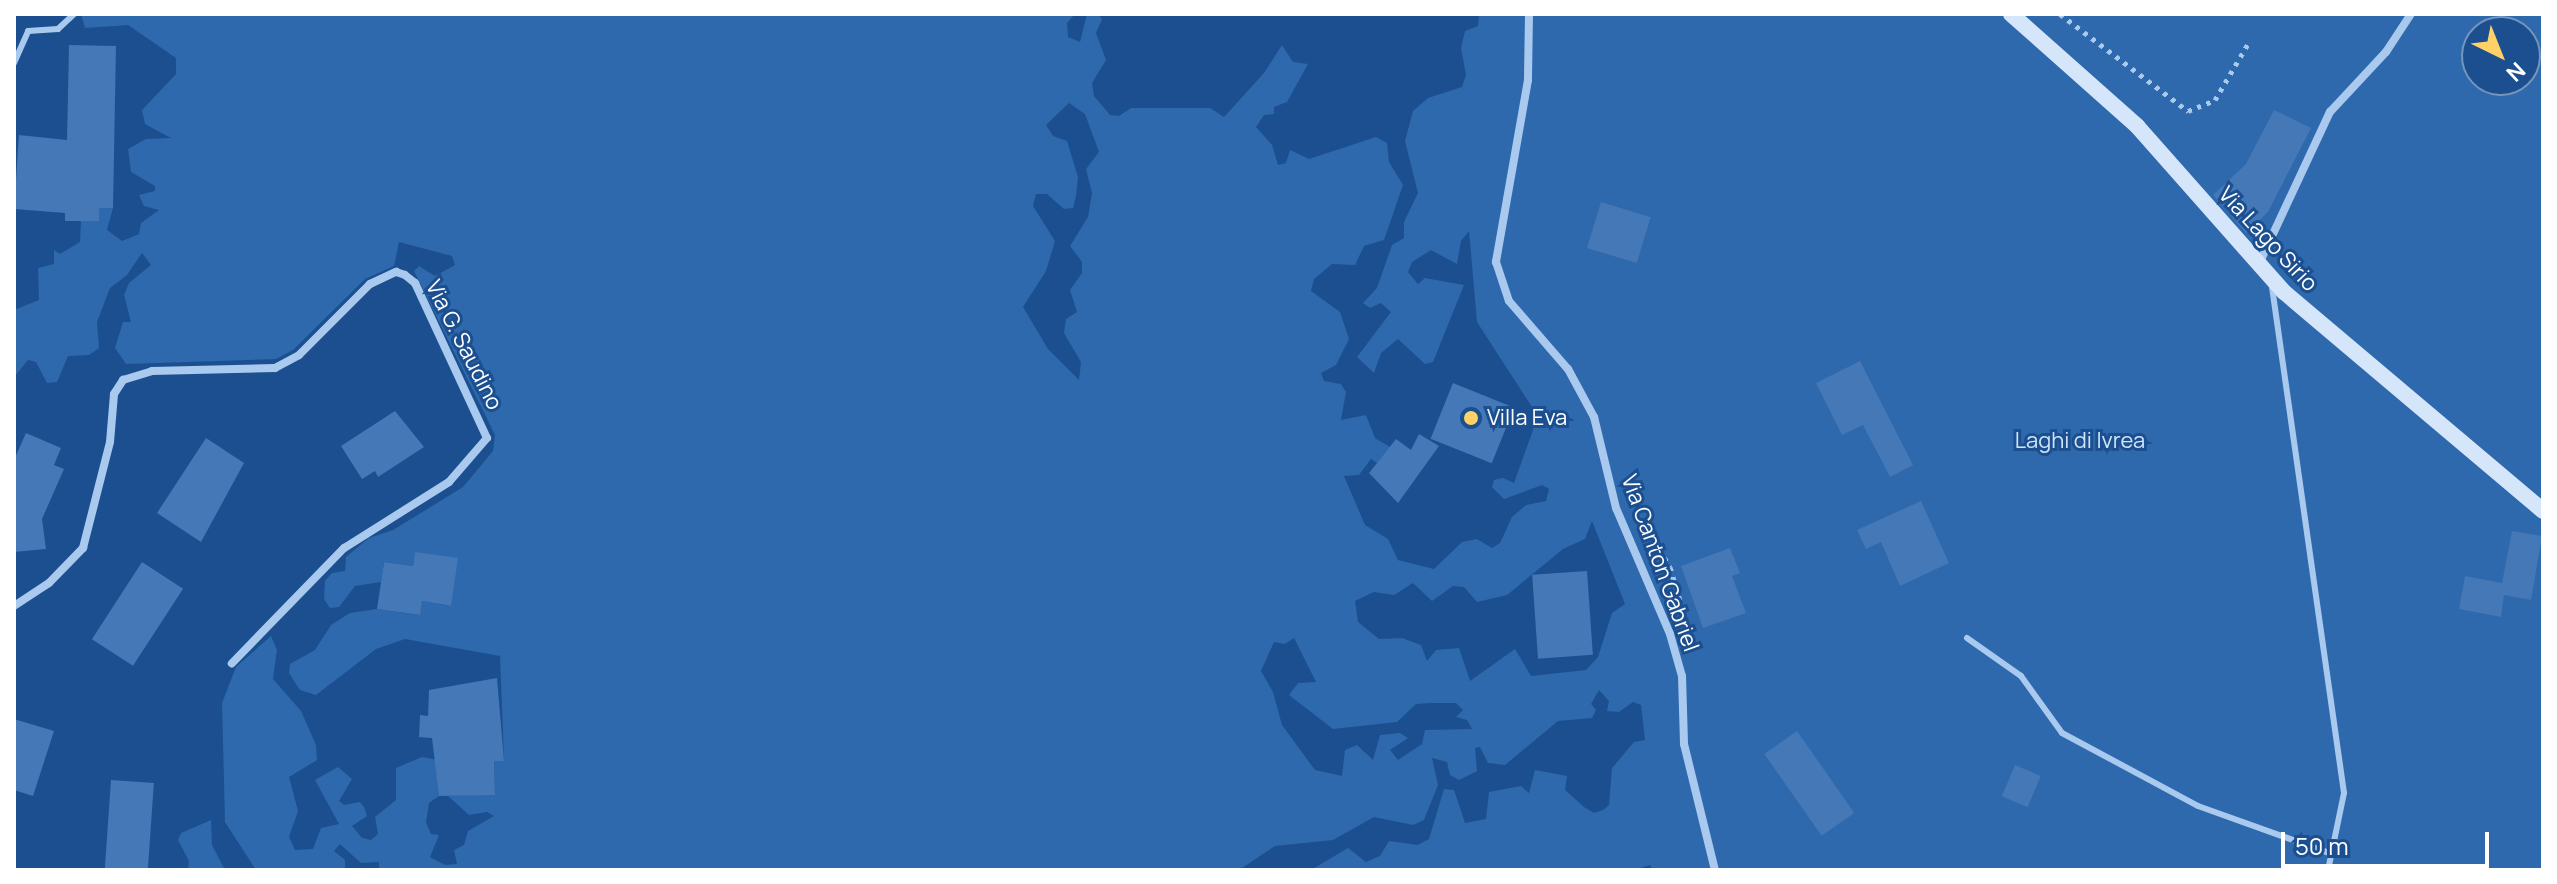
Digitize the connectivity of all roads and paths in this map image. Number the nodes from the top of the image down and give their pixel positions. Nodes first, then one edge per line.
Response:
1 (74, 14) edge
2 (1529, 14) edge
3 (2011, 14) edge
4 (2060, 14) edge
5 (2411, 14) edge
6 (2249, 42) dead end
7 (14, 63) edge
8 (2259, 265) junction
9 (2278, 290) junction
10 (2543, 511) edge
11 (1640, 518) dead end
12 (14, 606) edge
13 (1683, 611) dead end
14 (1967, 638) dead end
15 (232, 663) dead end
16 (2332, 854) junction
17 (1715, 870) edge
18 (2328, 870) edge

1 - 7 lane
2 - 17 street, Via Canton Gabriel
3 - 8 main road, Via Lago Sirio
4 - 6 path
5 - 8 street
8 - 9 main road, Via Lago Sirio
9 - 10 main road, Via Lago Sirio
9 - 16 lane
11 - 13 path
12 - 15 street, Via G. Saudino
14 - 16 lane
16 - 18 lane

